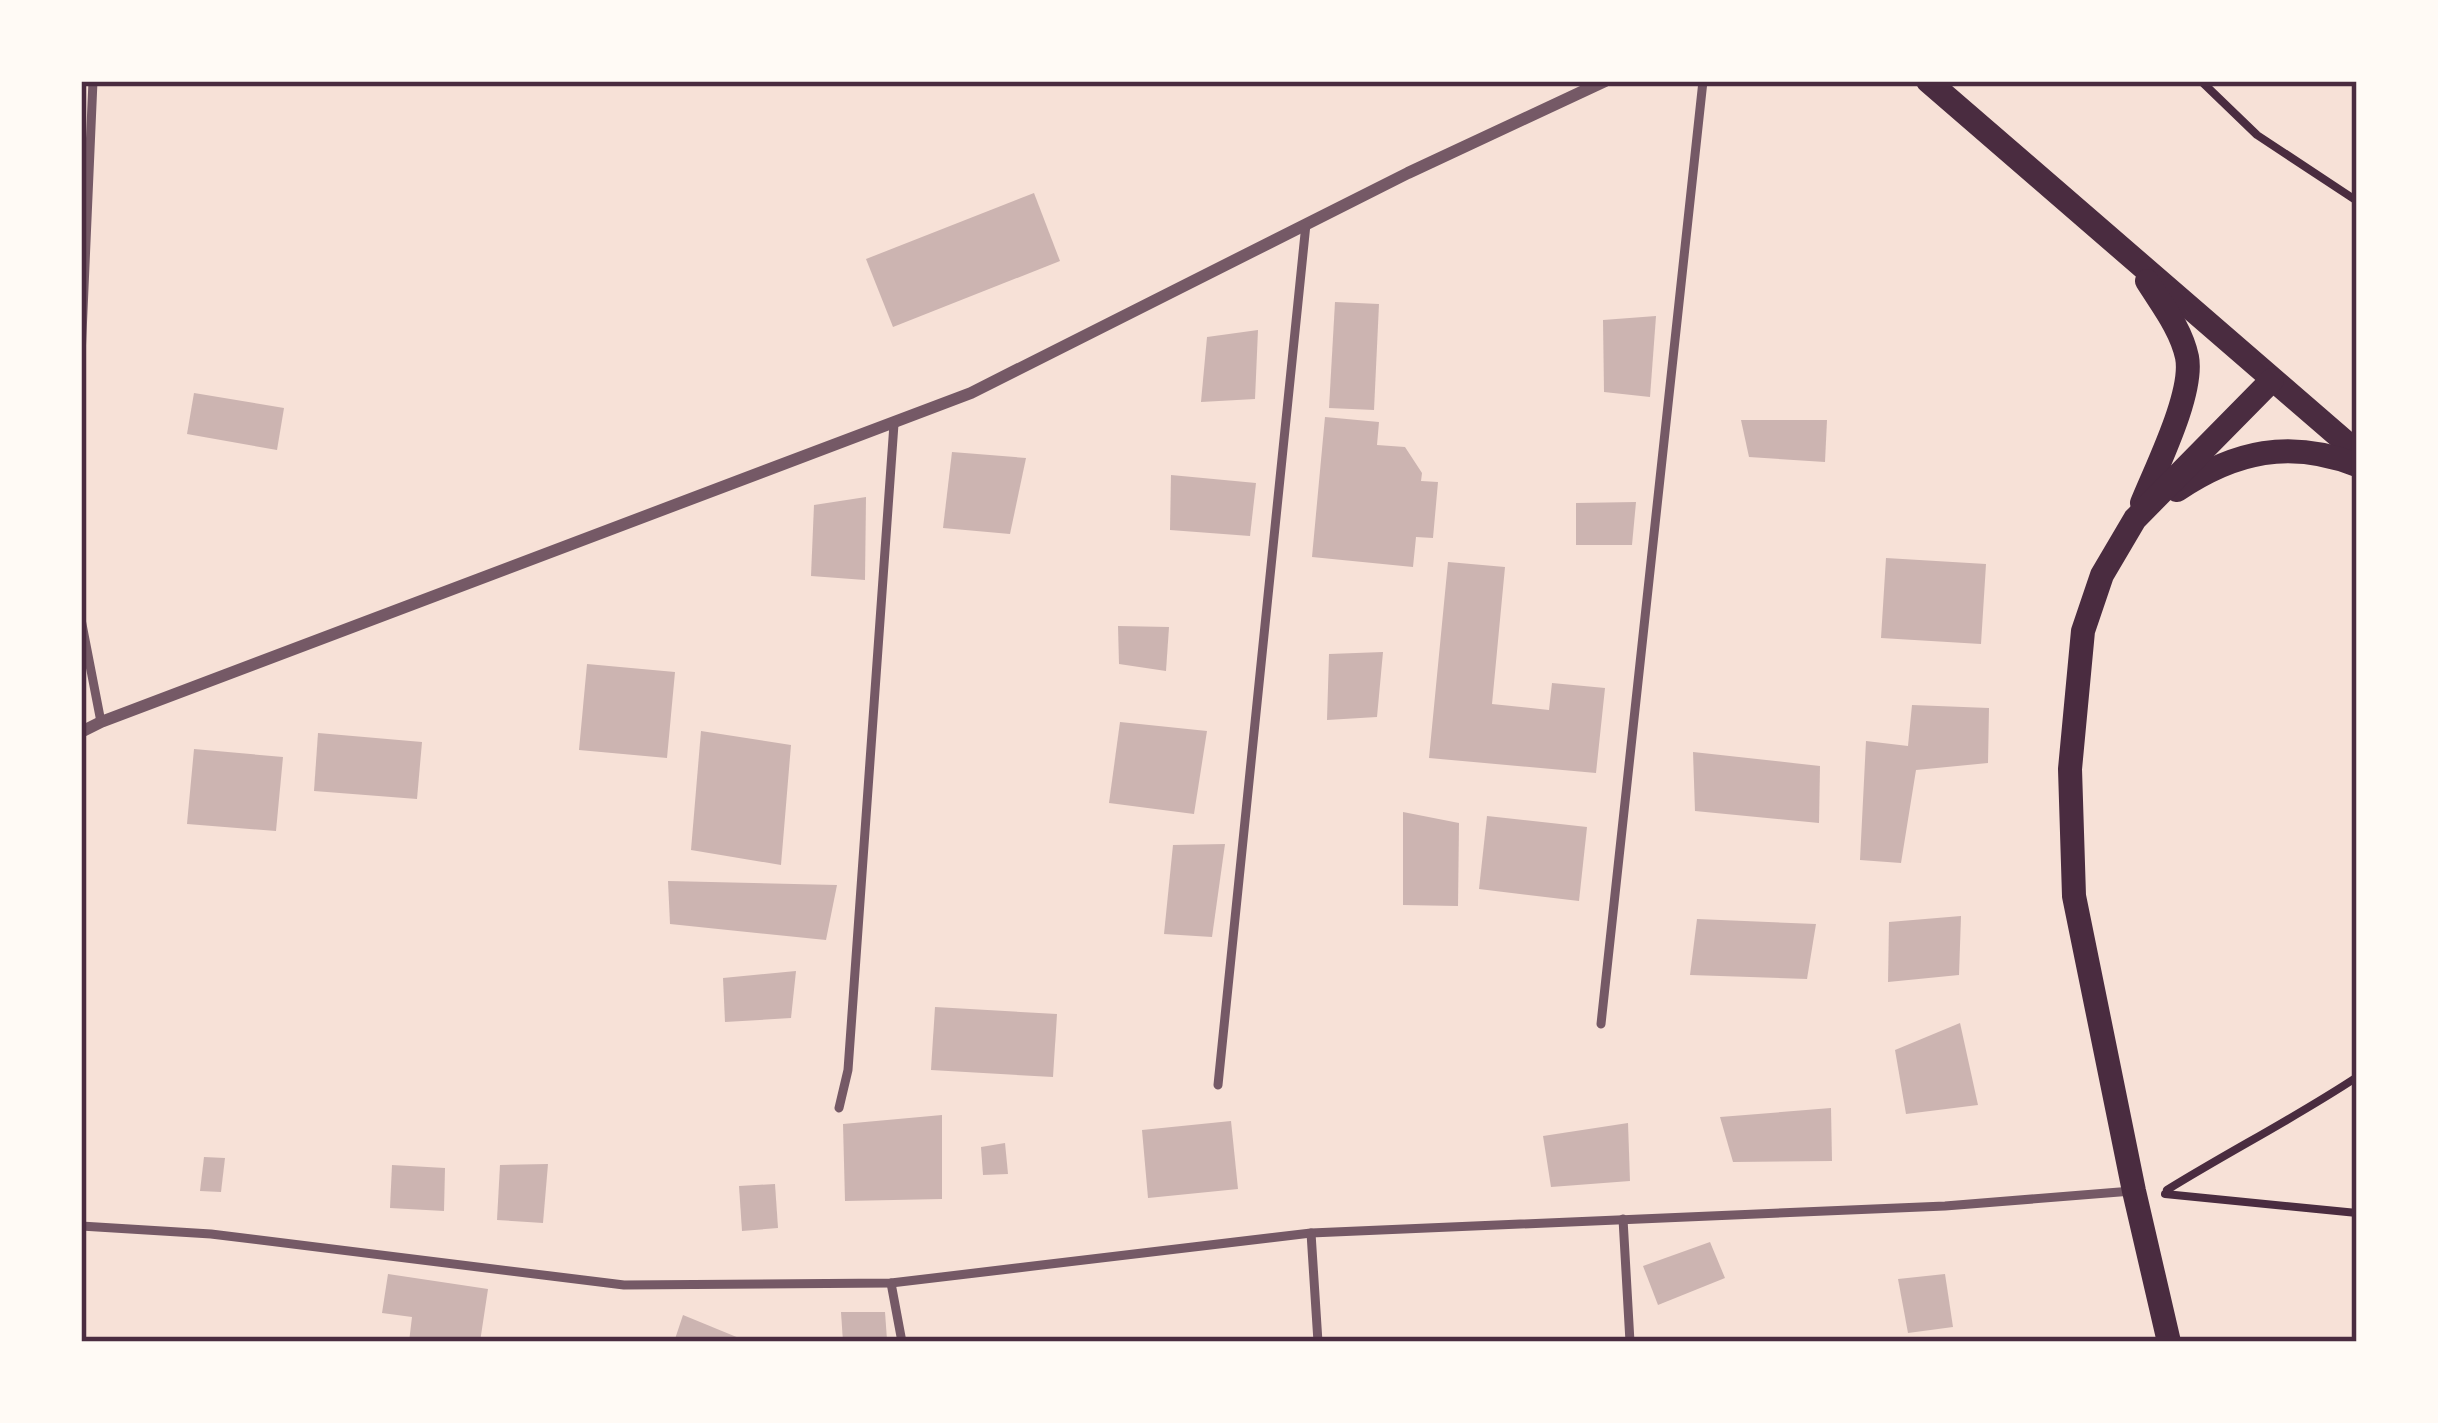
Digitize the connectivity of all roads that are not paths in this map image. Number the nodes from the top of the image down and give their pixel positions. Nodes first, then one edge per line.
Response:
1 (93, 81) edge
2 (1605, 81) edge
3 (1703, 81) edge
4 (1928, 81) edge
5 (85, 119) edge
6 (1306, 224) junction
7 (2133, 258) junction
8 (81, 357) edge
9 (2272, 380) junction
10 (894, 424) junction
11 (2357, 452) edge
12 (2357, 466) edge
13 (2135, 519) junction
14 (81, 619) edge
15 (101, 722) junction
16 (81, 732) edge
17 (1601, 1024) dead end
18 (1218, 1085) dead end
19 (839, 1108) dead end
20 (2134, 1191) junction
21 (1623, 1219) junction
22 (81, 1226) edge
23 (1311, 1233) junction
24 (891, 1282) junction
25 (902, 1342) edge
26 (1318, 1342) edge
27 (1630, 1342) edge
28 (2168, 1342) edge

1 - 5 lane
2 - 6 street
3 - 17 lane
4 - 7 main road
5 - 8 lane
6 - 10 street
6 - 18 lane
7 - 9 main road
7 - 13 main road
9 - 11 main road
9 - 13 main road
10 - 15 street
10 - 19 lane
12 - 13 main road
13 - 20 main road
14 - 15 lane
15 - 16 street
20 - 21 lane
20 - 28 main road
21 - 23 lane
21 - 27 lane
22 - 24 lane
23 - 24 lane
23 - 26 lane
24 - 25 lane

